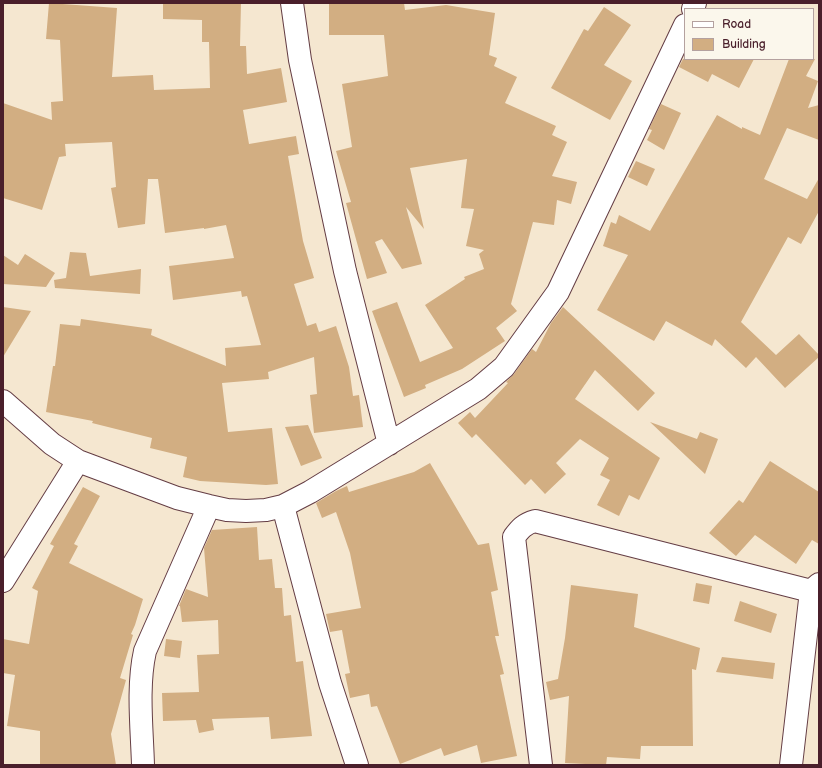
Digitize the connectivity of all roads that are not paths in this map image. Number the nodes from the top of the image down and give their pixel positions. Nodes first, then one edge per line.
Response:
1 (292, 3) edge
2 (684, 27) edge
3 (3, 401) edge
4 (388, 444) junction
5 (78, 461) junction
6 (209, 506) junction
7 (283, 506) junction
8 (3, 581) edge
9 (815, 587) edge
10 (143, 765) edge
11 (358, 765) edge
12 (541, 765) edge
13 (791, 765) edge

1 - 4 street
2 - 4 street
3 - 5 street
4 - 7 street
5 - 6 street
5 - 8 street
6 - 7 street
6 - 10 street
7 - 11 street
9 - 12 street
9 - 13 street

